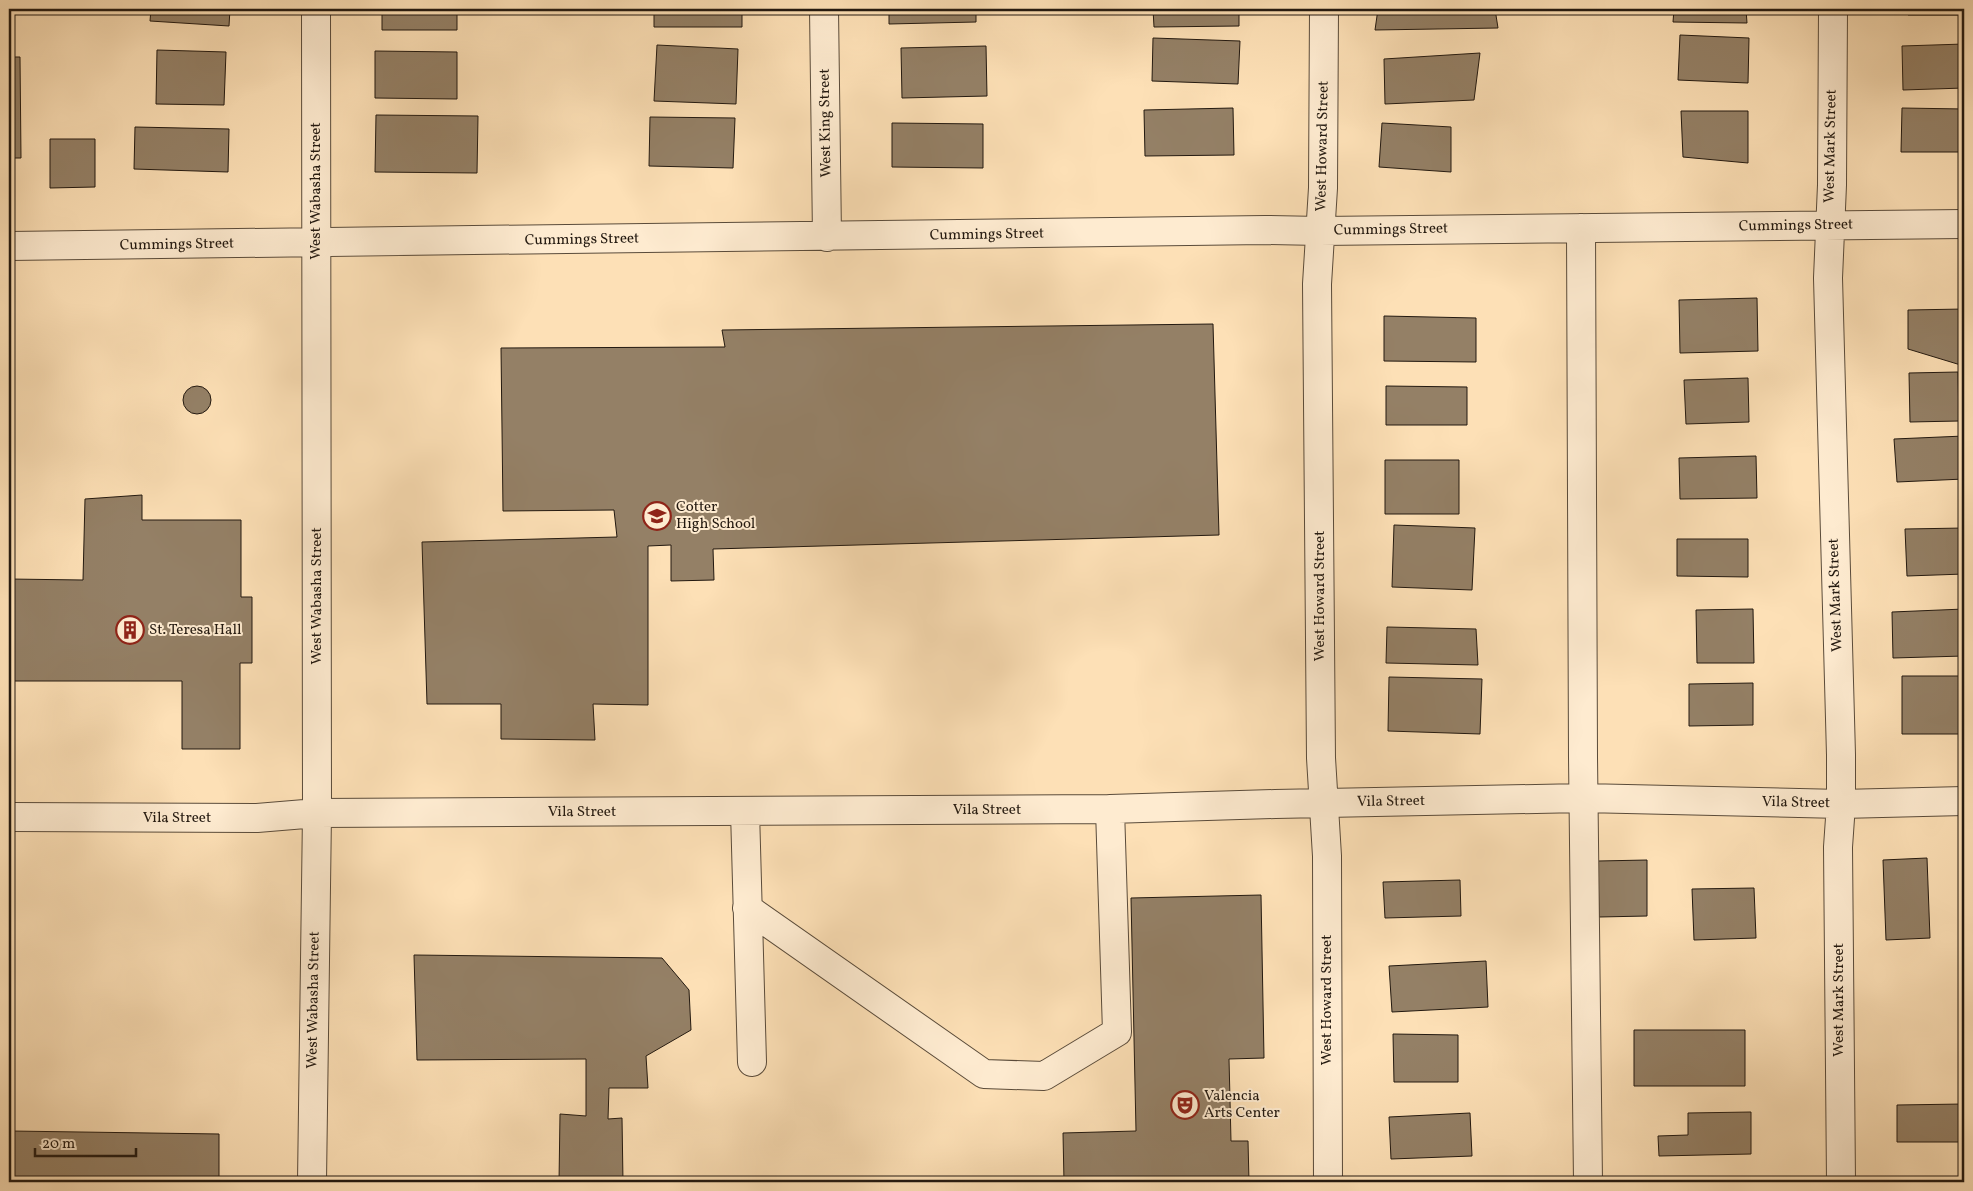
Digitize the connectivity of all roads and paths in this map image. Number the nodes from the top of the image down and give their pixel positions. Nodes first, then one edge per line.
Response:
1 (316, 9) edge
2 (824, 9) edge
3 (1324, 9) edge
4 (1832, 9) edge
5 (1964, 224) edge
6 (1829, 226) junction
7 (1581, 228) junction
8 (1320, 232) junction
9 (827, 237) junction
10 (316, 243) junction
11 (9, 246) edge
12 (1583, 798) junction
13 (1964, 801) edge
14 (1323, 804) junction
15 (1841, 804) junction
16 (1110, 809) junction
17 (745, 810) junction
18 (317, 813) junction
19 (9, 817) edge
20 (747, 908) junction
21 (752, 1062) dead end
22 (312, 1182) edge
23 (1328, 1182) edge
24 (1588, 1182) edge
25 (1840, 1182) edge

1 - 10 street, West Wabasha Street
2 - 9 street, West King Street
3 - 8 street, West Howard Street
4 - 6 street, West Mark Street
5 - 6 street, Cummings Street
6 - 7 street, Cummings Street
6 - 15 street, West Mark Street
7 - 8 street, Cummings Street
7 - 12 street
8 - 9 street, Cummings Street
8 - 14 street, West Howard Street
9 - 10 street, Cummings Street
10 - 11 street, Cummings Street
10 - 18 street, West Wabasha Street
12 - 14 street, Vila Street
12 - 15 street, Vila Street
12 - 24 street
13 - 15 street, Vila Street
14 - 16 street, Vila Street
14 - 23 street, West Howard Street
15 - 25 street, West Mark Street
16 - 17 street, Vila Street
16 - 20 street
17 - 18 street, Vila Street
17 - 20 street
18 - 19 street, Vila Street
18 - 22 street, West Wabasha Street
20 - 21 street

